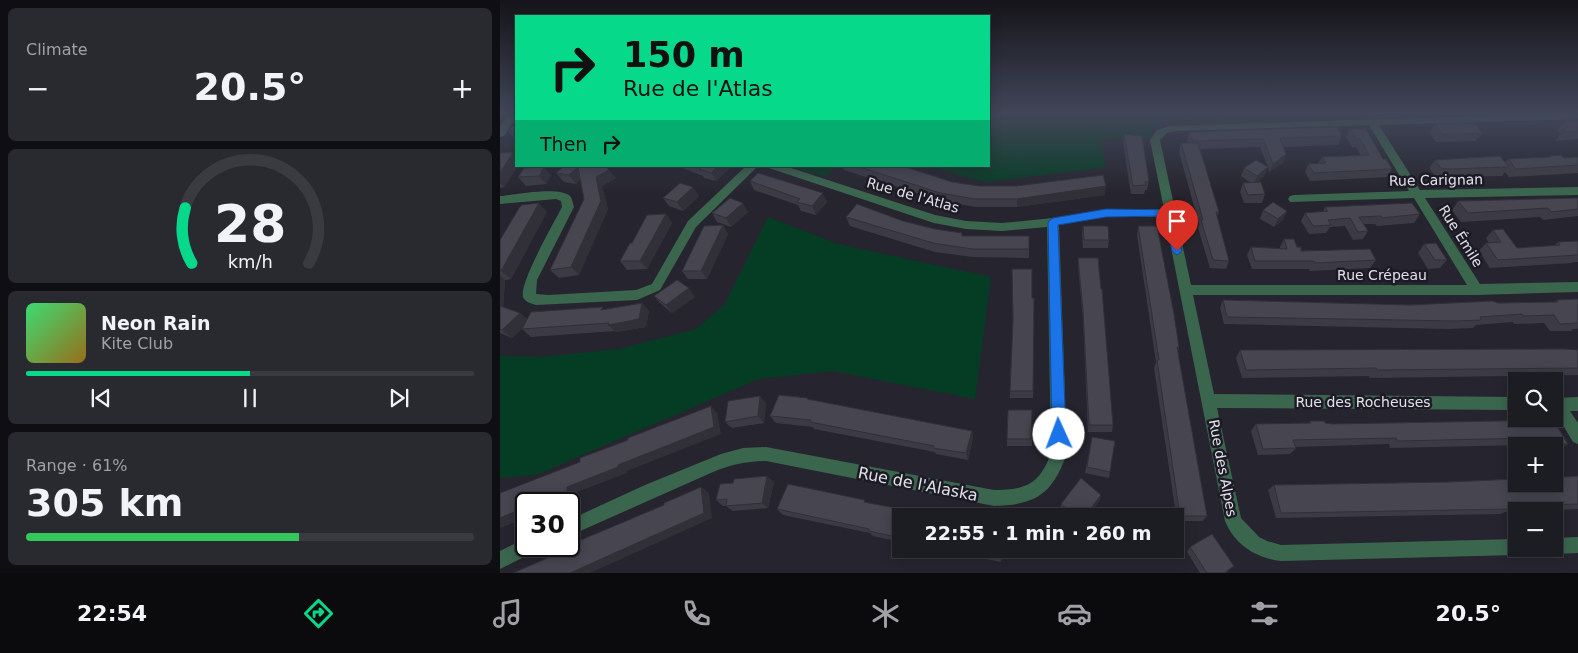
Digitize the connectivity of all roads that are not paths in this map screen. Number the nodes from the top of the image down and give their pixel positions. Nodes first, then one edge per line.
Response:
1 (1155, 140) edge
2 (1383, 140) edge
3 (752, 167) edge
4 (775, 167) edge
5 (1578, 192) edge
6 (1417, 194) junction
7 (1294, 199) dead end
8 (500, 200) edge
9 (1168, 213) junction
10 (1053, 222) junction
11 (1578, 287) edge
12 (1186, 290) junction
13 (1477, 290) junction
14 (1210, 401) junction
15 (1508, 403) edge
16 (1563, 404) edge
17 (1578, 404) edge
18 (1563, 414) edge
19 (1578, 437) edge
20 (580, 523) edge
21 (1578, 545) edge
22 (1563, 546) edge
23 (1508, 547) edge
24 (515, 552) edge
25 (500, 560) edge

1 - 9 street, Rue des Alpes
2 - 6 street, Rue Émile
3 - 8 street
4 - 10 street, Rue de l'Atlas
5 - 6 street, Rue Carignan
6 - 7 street, Rue Carignan
6 - 13 street, Rue Émile
9 - 10 street, Rue de l'Atlas
9 - 12 street, Rue des Alpes
10 - 20 street, Rue de l'Alaska
11 - 13 street, Rue Crépeau
12 - 13 street, Rue Crépeau
12 - 14 street, Rue des Alpes
14 - 15 street, Rue des Rocheuses
14 - 23 street, Rue des Alpes
16 - 17 street
18 - 19 street
21 - 22 street
24 - 25 street

